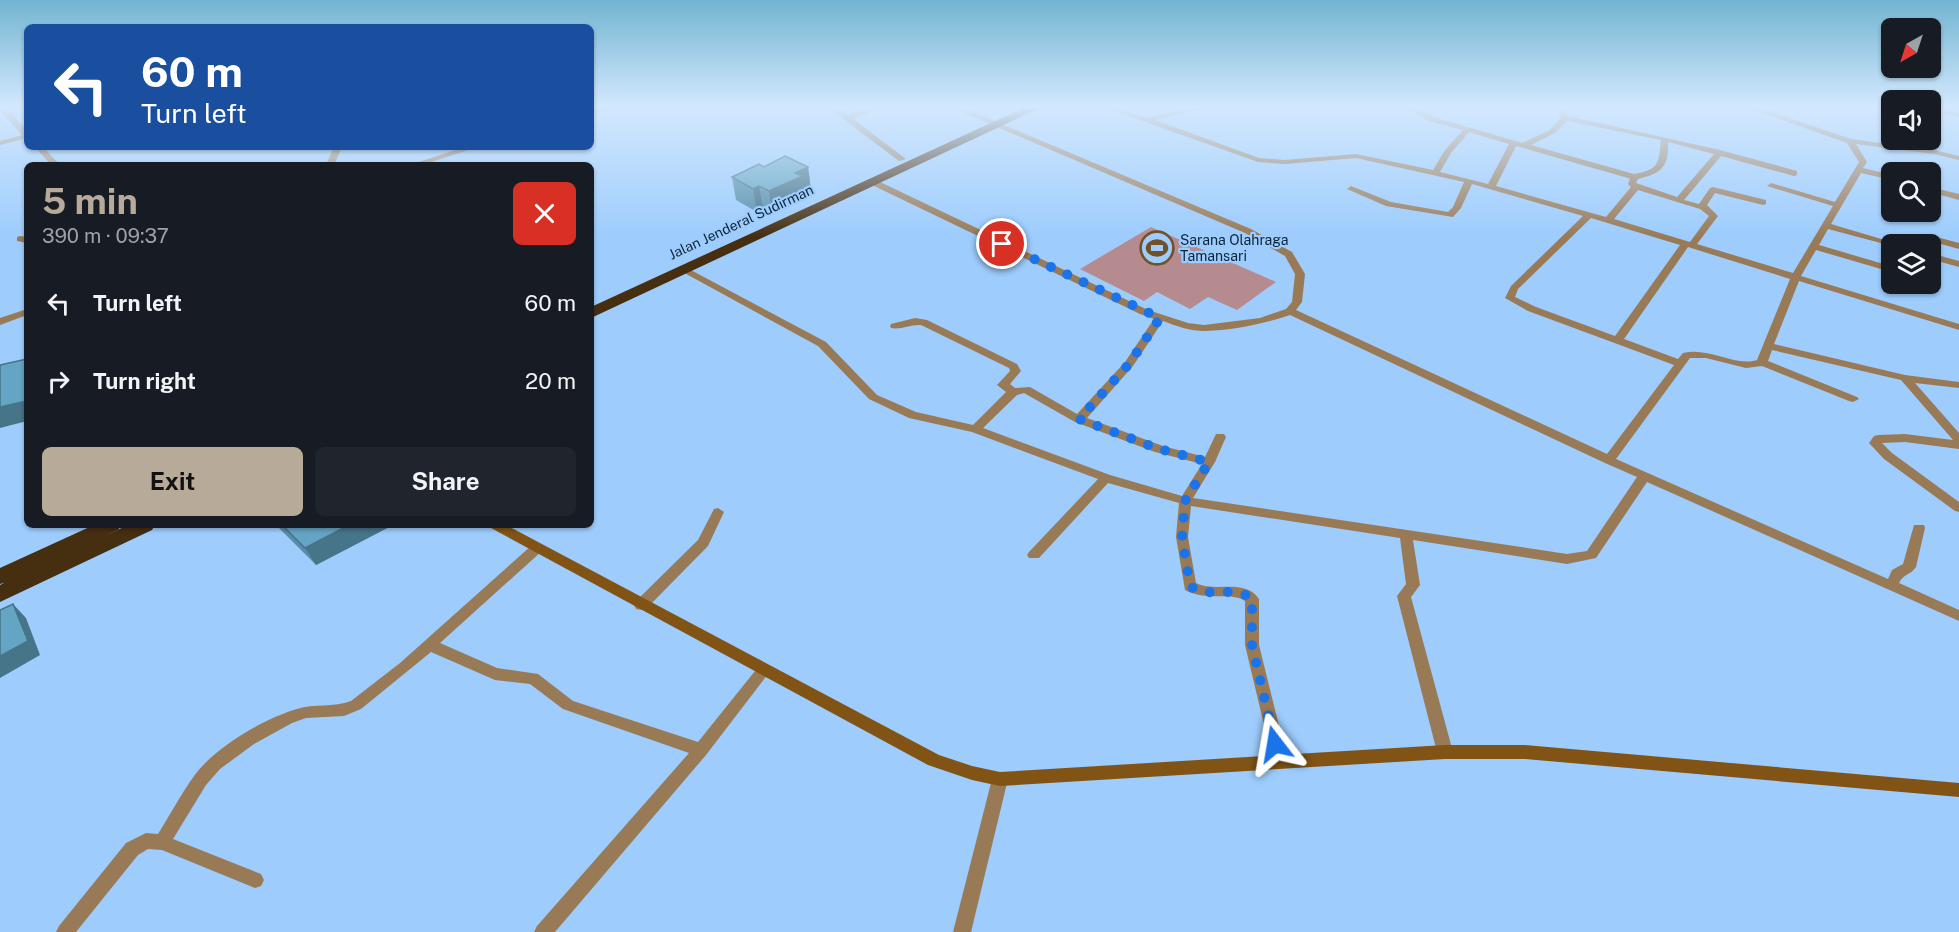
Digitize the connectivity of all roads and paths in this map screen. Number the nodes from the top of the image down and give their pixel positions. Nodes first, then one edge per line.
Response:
1 (889, 149) edge
2 (926, 149) edge
3 (938, 149) edge
4 (1054, 149) edge
5 (1229, 149) edge
6 (1450, 149) edge
7 (1515, 149) edge
8 (1541, 149) edge
9 (1664, 149) edge
10 (1709, 149) edge
11 (1855, 149) edge
12 (1915, 149) edge
13 (42, 150) edge
14 (464, 150) edge
15 (1720, 152) junction
16 (1959, 158) edge
17 (902, 159) junction
18 (53, 162) edge
19 (423, 162) edge
20 (1860, 170) junction
21 (1794, 172) dead end
22 (1435, 174) junction
23 (1881, 175) edge
24 (1633, 177) junction
25 (1469, 181) junction
26 (873, 182) junction
27 (1771, 186) dead end
28 (1491, 187) junction
29 (1636, 187) junction
30 (1351, 189) dead end
31 (1941, 192) edge
32 (1959, 197) edge
33 (1678, 201) junction
34 (1763, 202) dead end
35 (1838, 205) junction
36 (1702, 206) junction
37 (1589, 214) junction
38 (1608, 220) junction
39 (1825, 225) junction
40 (1881, 241) edge
41 (1941, 241) edge
42 (1689, 244) junction
43 (1813, 246) junction
44 (1959, 246) edge
45 (1941, 258) edge
46 (1959, 264) edge
47 (1881, 266) edge
48 (684, 270) junction
49 (1796, 276) junction
50 (594, 300) edge
51 (1290, 311) junction
52 (594, 312) edge
53 (24, 313) edge
54 (1160, 318) junction
55 (3, 319) edge
56 (895, 326) dead end
57 (1959, 327) edge
58 (1618, 340) junction
59 (1769, 346) junction
60 (1762, 362) junction
61 (1679, 363) junction
62 (1905, 378) junction
63 (1959, 386) edge
64 (1013, 392) junction
65 (1853, 399) dead end
66 (1079, 419) junction
67 (975, 429) junction
68 (1220, 437) dead end
69 (1959, 440) edge
70 (1959, 445) edge
71 (1609, 460) junction
72 (1209, 462) junction
73 (1644, 476) junction
74 (1106, 478) junction
75 (1185, 501) junction
76 (1959, 508) edge
77 (718, 512) dead end
78 (105, 528) edge
79 (140, 528) edge
80 (500, 528) edge
81 (1919, 528) dead end
82 (1406, 536) junction
83 (537, 548) junction
84 (1034, 555) dead end
85 (0, 577) edge
86 (1891, 586) junction
87 (0, 594) edge
88 (641, 604) junction
89 (1959, 616) edge
90 (430, 645) junction
91 (764, 670) junction
92 (701, 750) junction
93 (1445, 752) junction
94 (1280, 762) junction
95 (1000, 779) junction
96 (1959, 790) edge
97 (162, 842) junction
98 (255, 880) dead end
99 (65, 932) edge
100 (543, 932) edge
101 (962, 932) edge

1 - 17 street
2 - 17 highway, Jalan Jenderal Sudirman
3 - 26 highway, Jalan Jenderal Sudirman
4 - 51 street
5 - 22 street
6 - 22 street
7 - 28 street
8 - 24 street
9 - 24 street
10 - 15 street
11 - 20 street
12 - 16 street
13 - 18 street
14 - 19 street
15 - 21 street
15 - 33 street
17 - 50 highway, Jalan Jenderal Sudirman
20 - 23 street
20 - 35 street
22 - 25 street
24 - 29 street
25 - 28 street
25 - 30 street
26 - 48 highway, Jalan Jenderal Sudirman
26 - 54 street
27 - 35 street
28 - 37 street
29 - 33 street
29 - 38 street
31 - 32 street
33 - 36 street
34 - 36 street
35 - 39 street
36 - 42 street
37 - 38 street
37 - 58 street
38 - 42 street
39 - 40 street
39 - 43 street
41 - 44 street
42 - 49 street
42 - 58 street
43 - 47 street
43 - 49 street
45 - 46 street
48 - 52 highway, Jalan Jenderal Sudirman
48 - 67 street
49 - 57 street
49 - 59 street
51 - 54 street
51 - 71 street
53 - 55 street
54 - 66 street
56 - 64 street
58 - 61 street
59 - 60 street
59 - 62 street
60 - 61 street
60 - 65 street
61 - 71 street
62 - 63 street
62 - 69 street
64 - 66 street
64 - 67 street
66 - 72 street
67 - 74 street
68 - 72 street
70 - 76 street
71 - 73 street
72 - 75 street
73 - 82 street
73 - 86 street
74 - 75 street
74 - 84 street
75 - 82 street
75 - 94 street
77 - 88 street
78 - 85 highway
79 - 87 highway
80 - 83 main road
81 - 86 street
82 - 93 street
83 - 88 main road
83 - 90 street
86 - 89 street
88 - 91 main road
90 - 92 street
90 - 97 street
91 - 92 street
91 - 95 main road
92 - 100 street
93 - 94 main road
93 - 96 main road
94 - 95 main road
95 - 101 street
97 - 98 street
97 - 99 street

